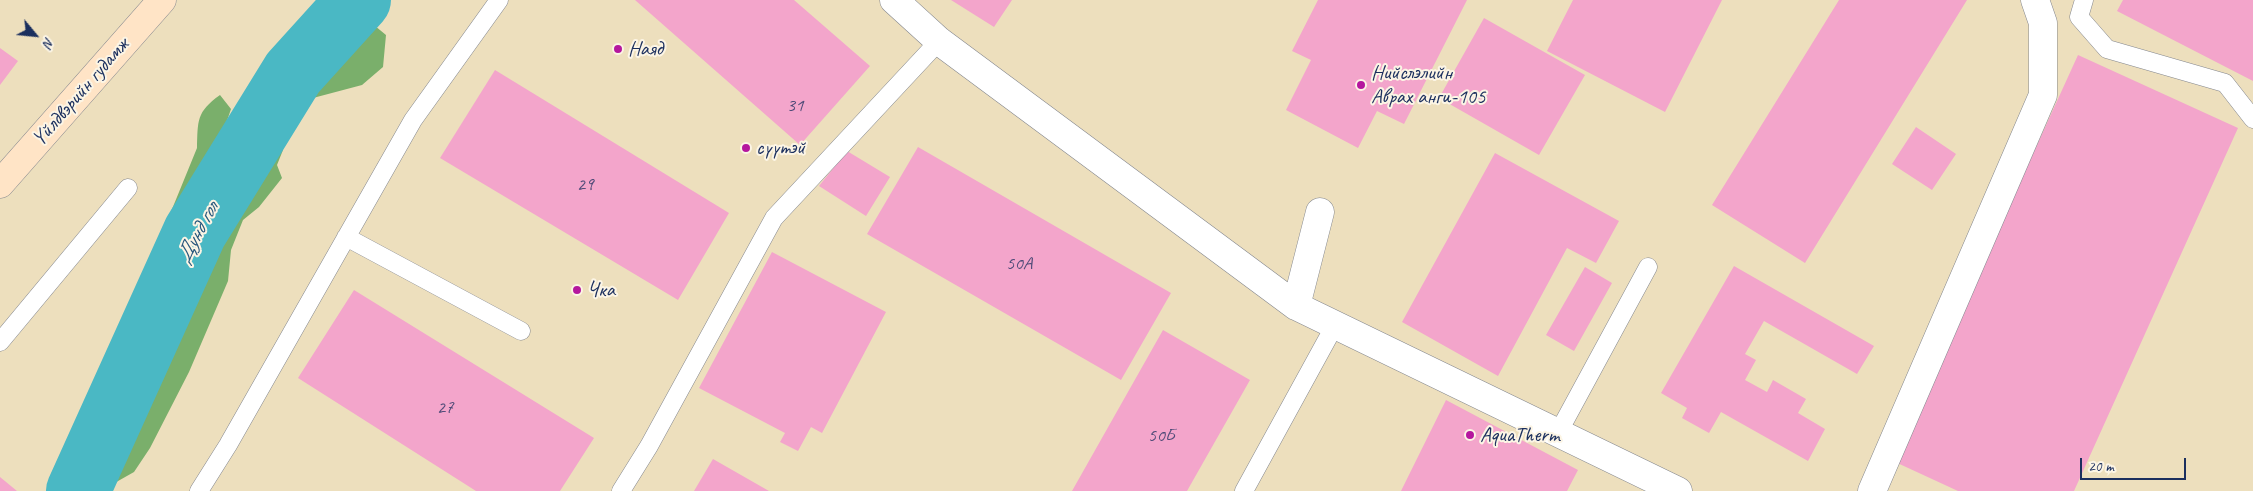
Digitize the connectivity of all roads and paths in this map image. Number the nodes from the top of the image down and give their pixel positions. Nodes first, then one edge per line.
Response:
1 (162, 0) edge
2 (499, 0) edge
3 (894, 0) edge
4 (2035, 0) edge
5 (2084, 0) edge
6 (939, 40) junction
7 (2253, 119) edge
8 (0, 184) edge
9 (128, 188) dead end
10 (1320, 212) dead end
11 (346, 237) junction
12 (1648, 267) dead end
13 (1296, 306) junction
14 (1335, 325) junction
15 (521, 332) dead end
16 (0, 342) edge
17 (1558, 433) junction
18 (199, 491) edge
19 (621, 491) edge
20 (1244, 491) edge
21 (1678, 491) edge
22 (1872, 491) edge

1 - 8 main road, Yйлдвэрийн гудамж
2 - 11 lane
3 - 6 street
4 - 22 street
5 - 7 lane
6 - 13 street
6 - 19 lane
9 - 16 lane
10 - 13 street
11 - 15 lane
11 - 18 lane
12 - 17 lane
13 - 14 street
14 - 17 street
14 - 20 lane
17 - 21 street

